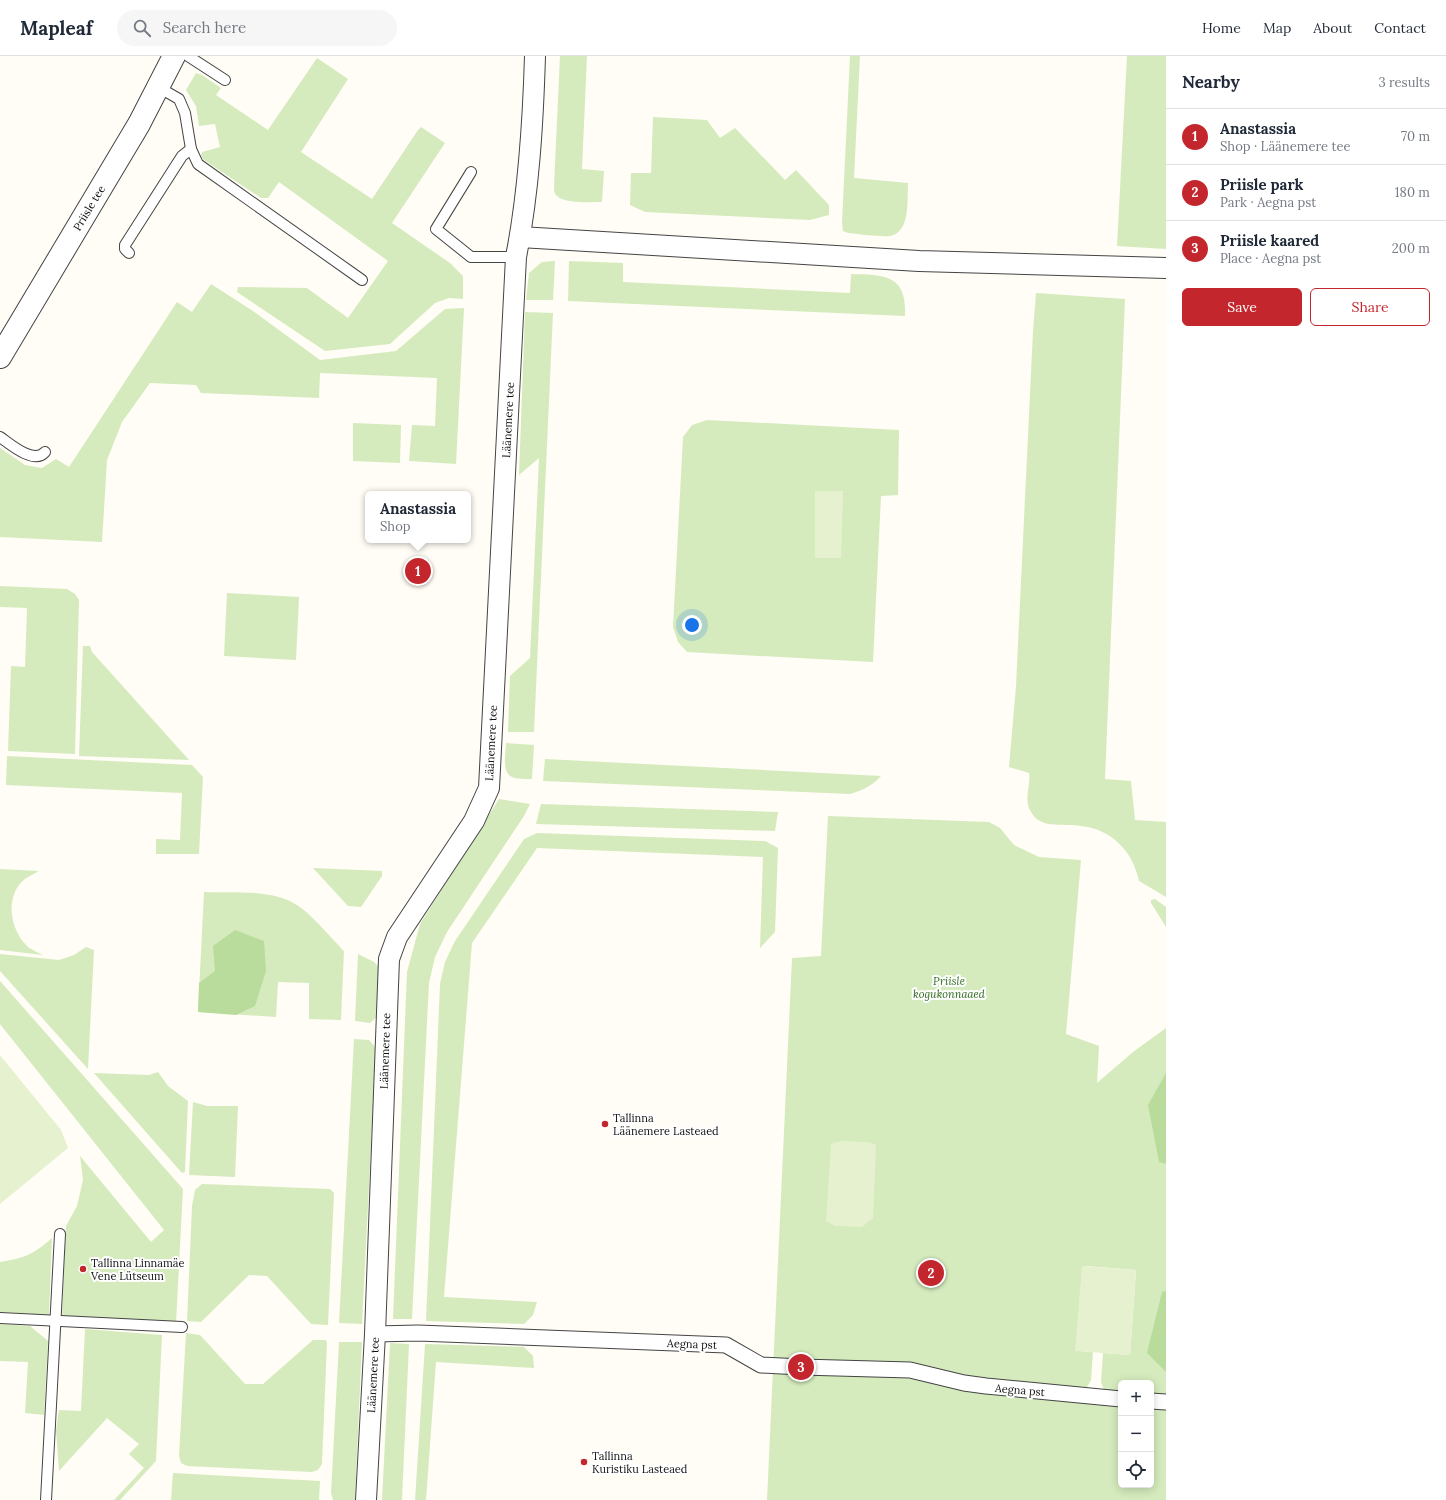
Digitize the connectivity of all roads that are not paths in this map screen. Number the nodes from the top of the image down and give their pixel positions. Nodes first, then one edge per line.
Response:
1 (174, 56) edge
2 (188, 56) edge
3 (535, 56) edge
4 (226, 80) dead end
5 (158, 87) junction
6 (191, 149) junction
7 (471, 172) dead end
8 (520, 237) junction
9 (129, 253) dead end
10 (516, 257) junction
11 (1166, 268) edge
12 (362, 280) dead end
13 (0, 357) edge
14 (0, 437) edge
15 (45, 452) dead end
16 (60, 1234) dead end
17 (0, 1318) edge
18 (56, 1321) junction
19 (182, 1327) dead end
20 (375, 1334) junction
21 (1118, 1399) edge
22 (1154, 1401) edge
23 (1166, 1402) edge
24 (46, 1500) edge
25 (366, 1500) edge

1 - 5 street, Priisle tee
2 - 4 lane
3 - 8 street, Läänemere tee
5 - 6 lane
5 - 13 street, Priisle tee
6 - 9 lane
6 - 12 lane
7 - 10 lane
8 - 10 street, Läänemere tee
8 - 11 street
10 - 20 street, Läänemere tee
14 - 15 lane
16 - 18 lane
17 - 18 lane
18 - 19 lane
18 - 24 lane
20 - 21 street, Aegna pst
20 - 25 street, Läänemere tee
22 - 23 street

